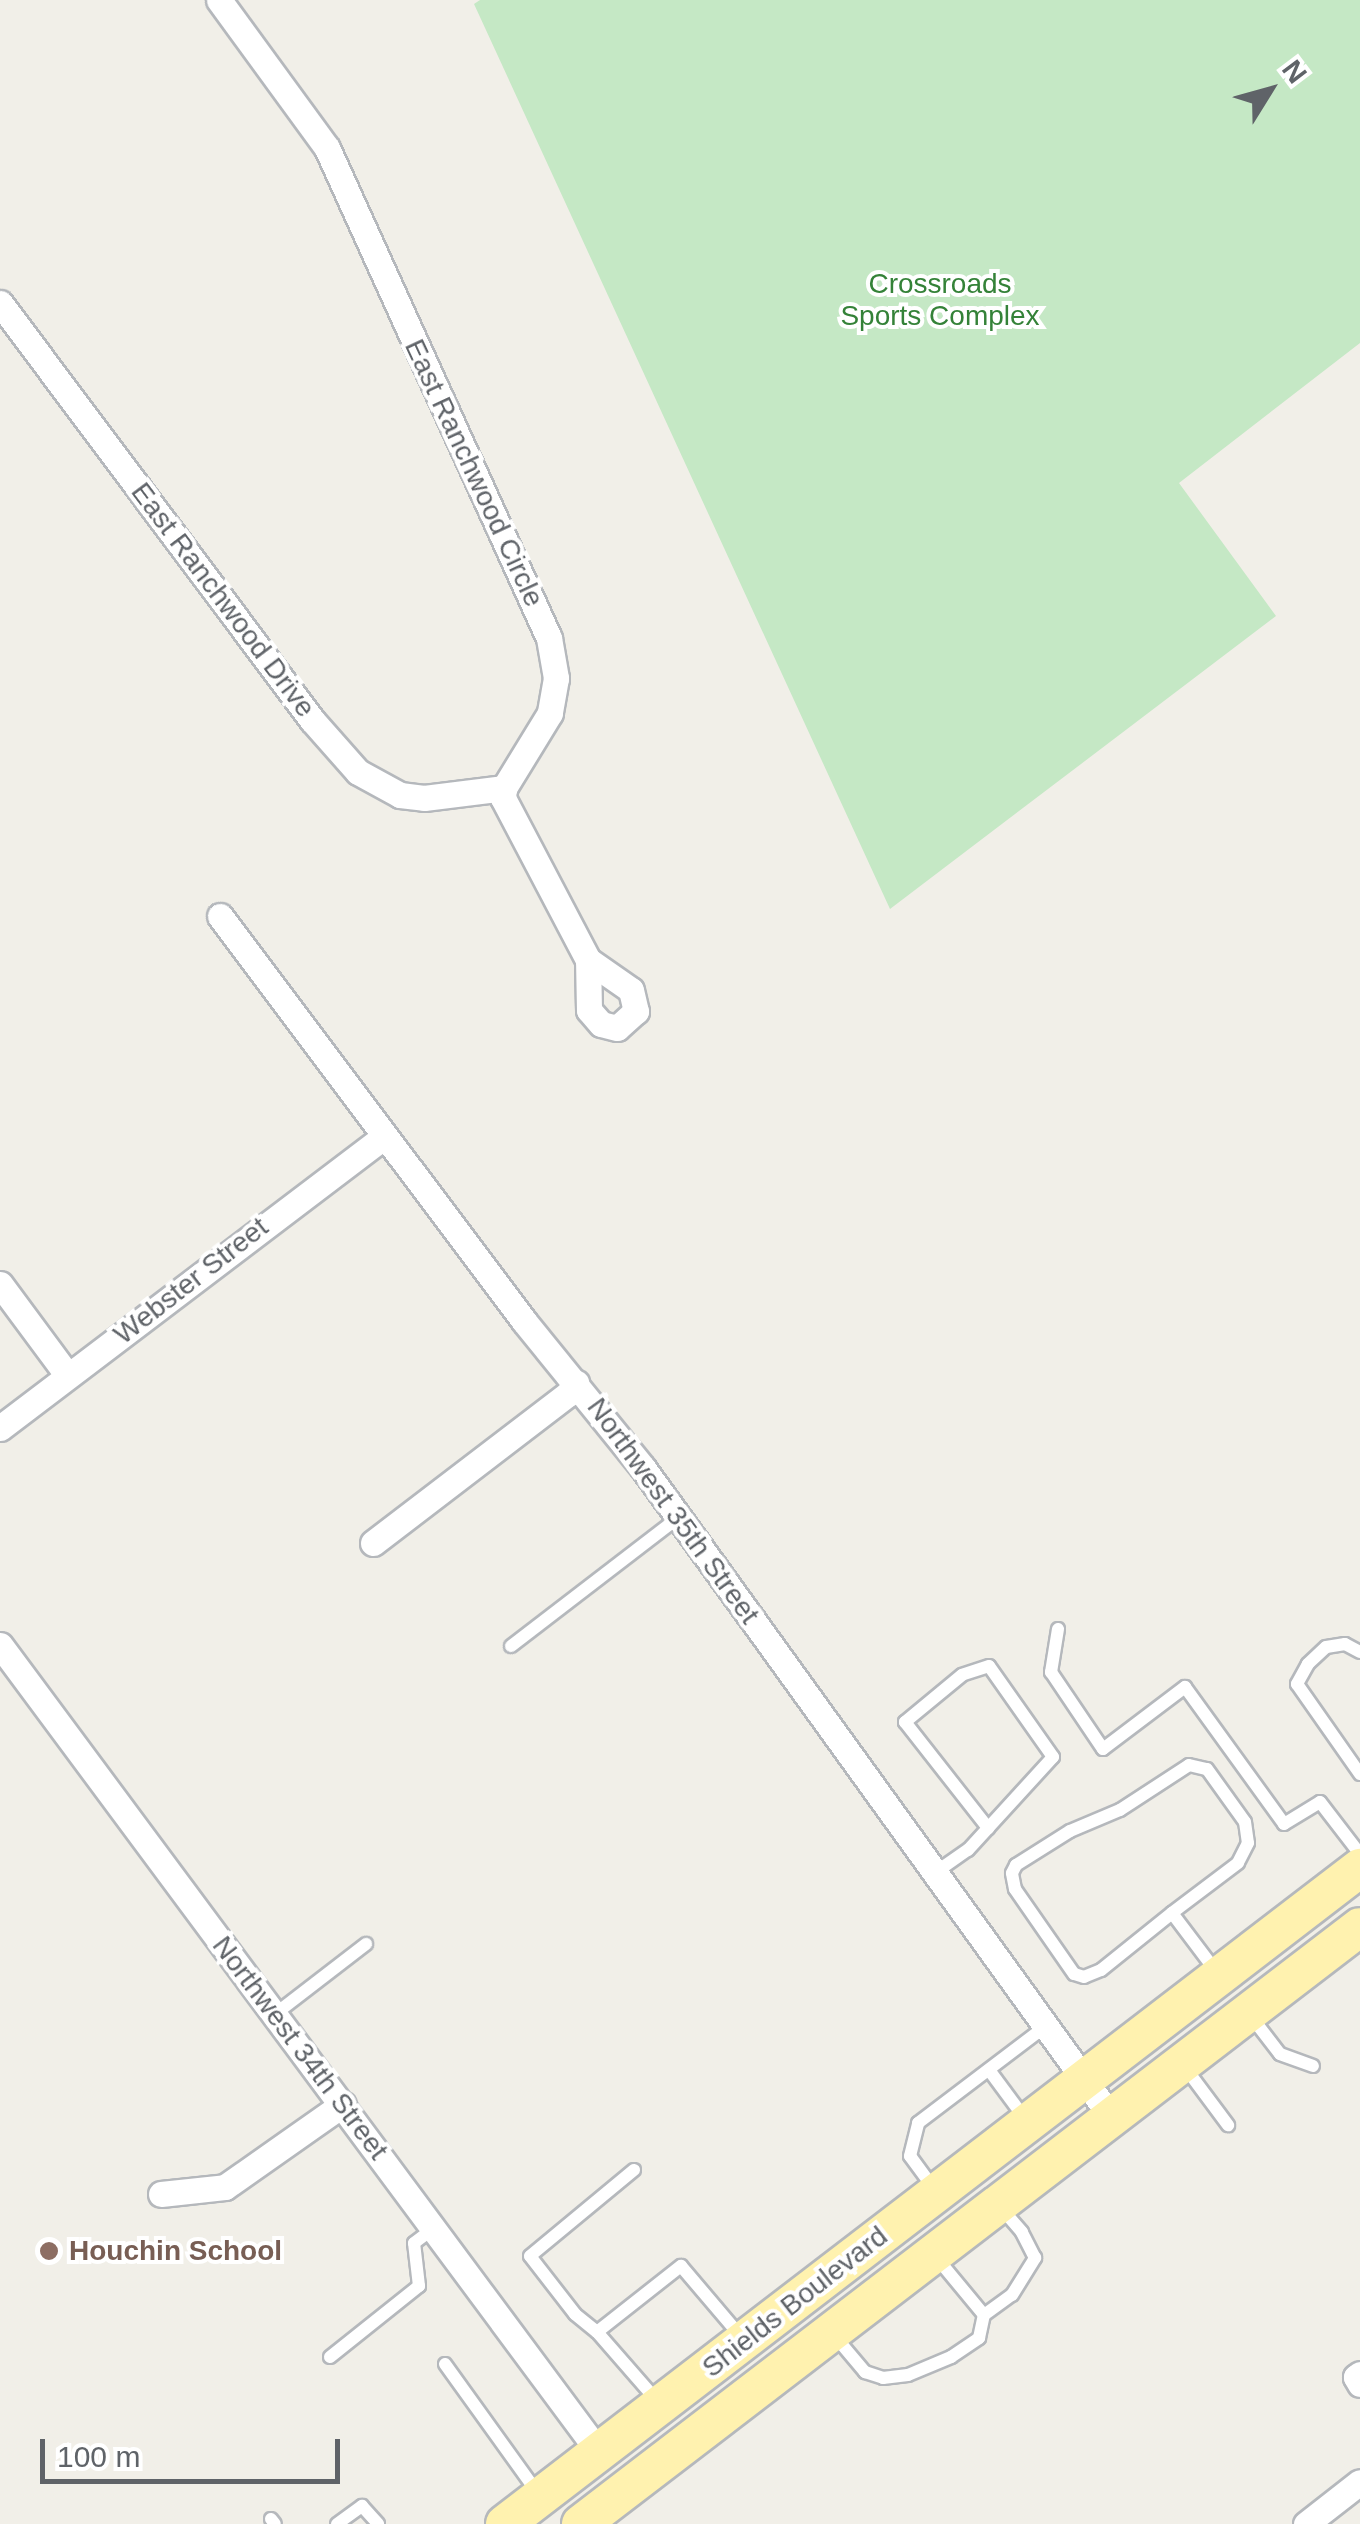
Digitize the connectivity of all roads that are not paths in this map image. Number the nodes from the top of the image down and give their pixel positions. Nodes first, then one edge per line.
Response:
1 (220, 0) edge
2 (0, 303) edge
3 (504, 788) junction
4 (220, 916) dead end
5 (588, 960) dead end
6 (384, 1138) junction
7 (0, 1284) edge
8 (68, 1376) junction
9 (576, 1383) junction
10 (0, 1428) edge
11 (679, 1517) junction
12 (372, 1543) dead end
13 (1058, 1629) dead end
14 (0, 1646) edge
15 (511, 1646) dead end
16 (1360, 1652) edge
17 (1360, 1774) edge
18 (988, 1828) junction
19 (1360, 1854) edge
20 (1360, 1868) edge
21 (936, 1872) junction
22 (1172, 1913) junction
23 (1355, 1941) edge
24 (366, 1944) dead end
25 (1220, 1976) junction
26 (1248, 2013) junction
27 (275, 2014) junction
28 (1046, 2026) junction
29 (1182, 2064) junction
30 (1314, 2066) dead end
31 (988, 2070) junction
32 (1084, 2080) junction
33 (343, 2104) junction
34 (1112, 2118) junction
35 (1028, 2122) junction
36 (1228, 2125) dead end
37 (634, 2170) dead end
38 (937, 2192) junction
39 (161, 2194) dead end
40 (999, 2204) junction
41 (434, 2228) junction
42 (934, 2254) junction
43 (984, 2315) junction
44 (597, 2332) junction
45 (832, 2332) junction
46 (744, 2341) junction
47 (330, 2357) dead end
48 (446, 2364) dead end
49 (1360, 2374) edge
50 (1360, 2384) edge
51 (661, 2404) junction
52 (600, 2452) junction
53 (1360, 2482) edge
54 (540, 2498) junction
55 (337, 2524) edge
56 (378, 2524) edge
57 (505, 2524) edge
58 (581, 2524) edge
59 (1306, 2524) edge

1 - 3 street, East Ranchwood Circle
2 - 3 street, East Ranchwood Drive
3 - 5 street
4 - 6 street, Northwest 35th Street
6 - 8 street, Webster Street
6 - 9 street, Northwest 35th Street
7 - 8 street
8 - 10 street, Webster Street
9 - 11 street, Northwest 35th Street
9 - 12 street
11 - 15 lane
11 - 21 street, Northwest 35th Street
13 - 19 lane
14 - 27 street, Northwest 34th Street
16 - 17 lane
18 - 18 lane
18 - 21 lane
20 - 25 main road, Shields Boulevard
21 - 28 street, Northwest 35th Street
22 - 22 lane
22 - 25 lane
23 - 26 main road, Shields Boulevard
24 - 27 lane
25 - 32 main road, Shields Boulevard
26 - 29 main road, Shields Boulevard
26 - 30 lane
27 - 33 street, Northwest 34th Street
28 - 31 lane
28 - 32 street, Northwest 35th Street
29 - 34 main road, Shields Boulevard
29 - 36 lane
31 - 35 lane
31 - 38 lane
32 - 34 street, Northwest 35th Street
32 - 35 main road, Shields Boulevard
33 - 39 street
33 - 41 street, Northwest 34th Street
34 - 40 main road, Shields Boulevard
35 - 38 main road, Shields Boulevard
37 - 44 lane
38 - 46 main road, Shields Boulevard
40 - 42 main road, Shields Boulevard
40 - 43 lane
41 - 47 lane
41 - 52 street, Northwest 34th Street
42 - 43 lane
42 - 45 main road, Shields Boulevard
43 - 45 lane
44 - 46 lane
44 - 51 lane
45 - 58 main road, Shields Boulevard
46 - 51 main road, Shields Boulevard
48 - 54 lane
49 - 50 street
51 - 52 main road, Shields Boulevard
52 - 54 main road, Shields Boulevard
53 - 59 street
54 - 57 main road, Shields Boulevard
55 - 56 lane

